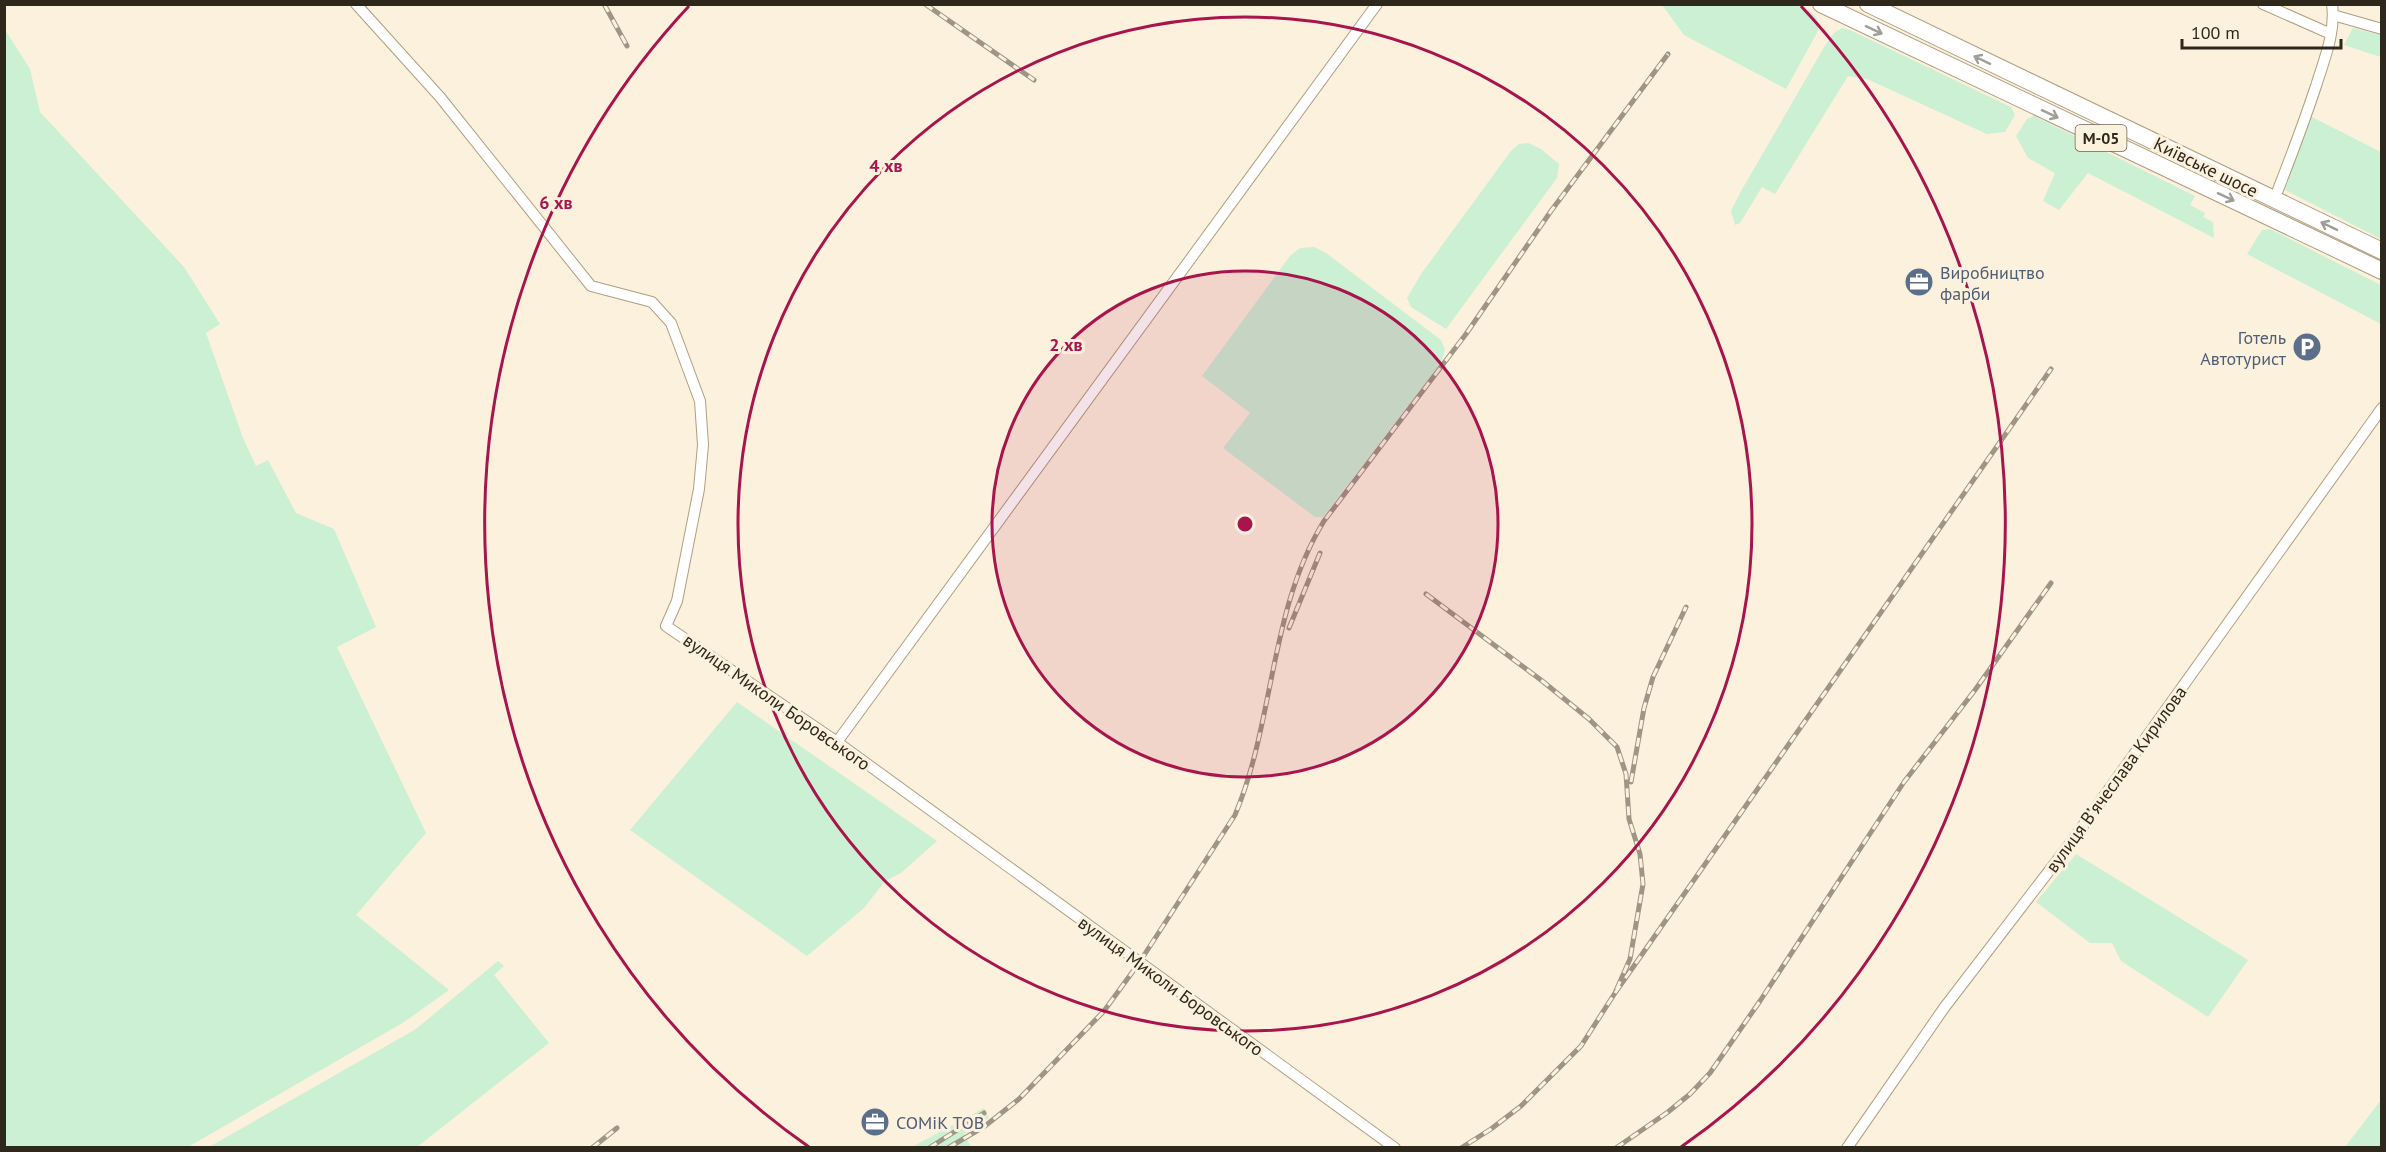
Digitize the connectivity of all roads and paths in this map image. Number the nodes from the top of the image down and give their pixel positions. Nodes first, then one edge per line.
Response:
1 (356, 4) edge
2 (1377, 4) edge
3 (1821, 4) edge
4 (1868, 4) edge
5 (2263, 4) edge
6 (2333, 10) edge
7 (2382, 29) edge
8 (2331, 34) junction
9 (2274, 200) junction
10 (2382, 251) edge
11 (2382, 271) edge
12 (2382, 408) edge
13 (837, 742) junction
14 (1395, 1148) edge
15 (1847, 1148) edge

1 - 13 street, вулиця Миколи Боровського
2 - 13 street
3 -> 11 main road, М-05
9 -> 4 main road, Київське шосе / М-05
5 - 8 street
6 - 7 street
6 - 8 street
8 - 9 street
10 -> 9 main road, Київське шосе / М-05
12 - 15 street, вулиця Вʼячеслава Кирилова
13 - 14 street, вулиця Миколи Боровського

